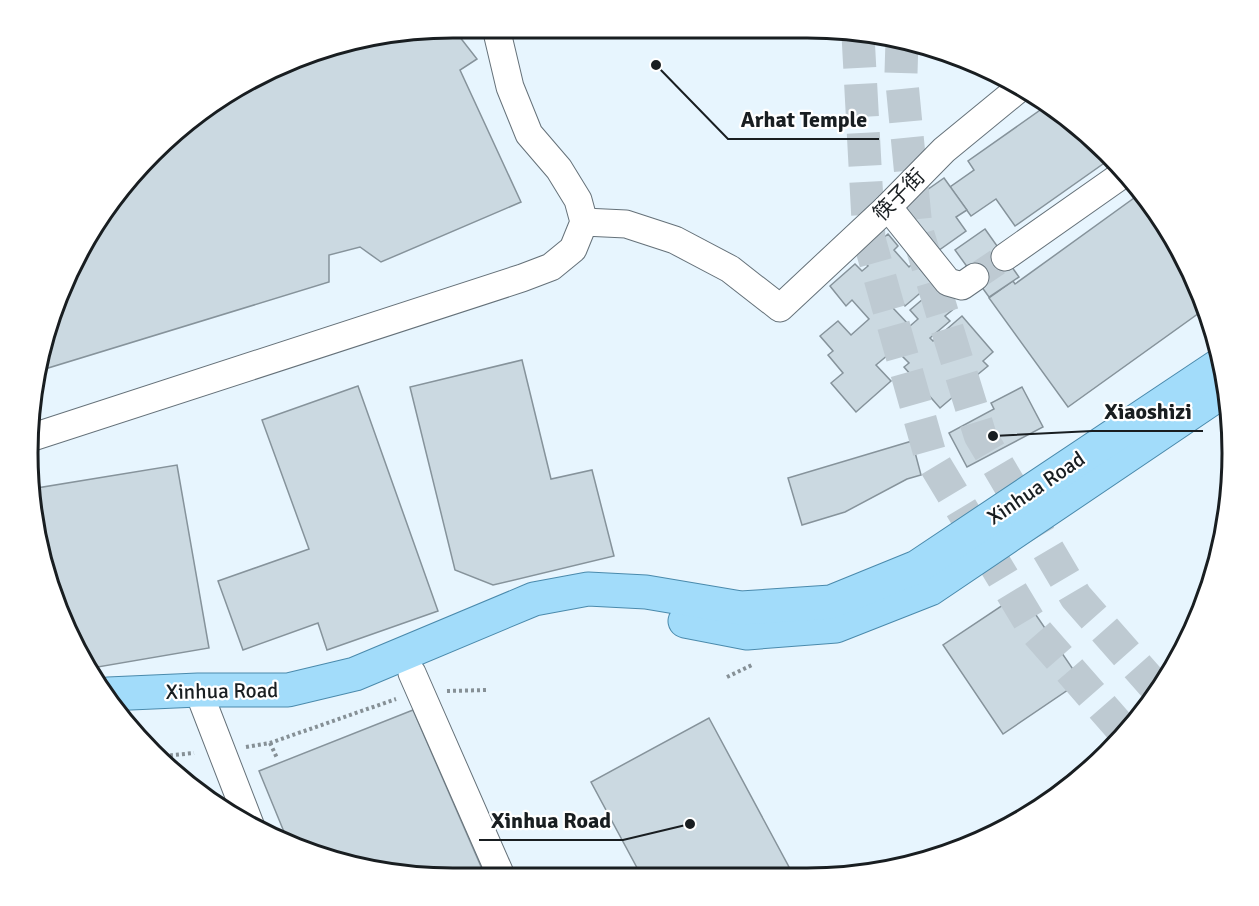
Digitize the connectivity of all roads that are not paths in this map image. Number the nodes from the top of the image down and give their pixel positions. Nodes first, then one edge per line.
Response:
1 (498, 38) edge
2 (1014, 93) edge
3 (1117, 178) edge
4 (888, 207) junction
5 (584, 222) junction
6 (1005, 257) tunnel mouth
7 (975, 277) tunnel mouth
8 (1213, 369) edge
9 (1217, 395) edge
10 (38, 435) edge
11 (416, 682) junction
12 (115, 694) edge
13 (202, 700) junction
14 (129, 713) edge
15 (246, 813) edge
16 (498, 868) edge

1 - 5 street
2 - 4 street, 筷子街
3 - 6 street
4 - 5 street, 筷子街
4 - 7 street
5 - 10 street
8 - 13 main road, Xinhua Road
9 - 11 main road, Xinhua Road
11 - 13 main road, Xinhua Road
11 - 16 street
12 - 13 main road, Xinhua Road
13 - 14 main road, Xinhua Road
13 - 15 street

